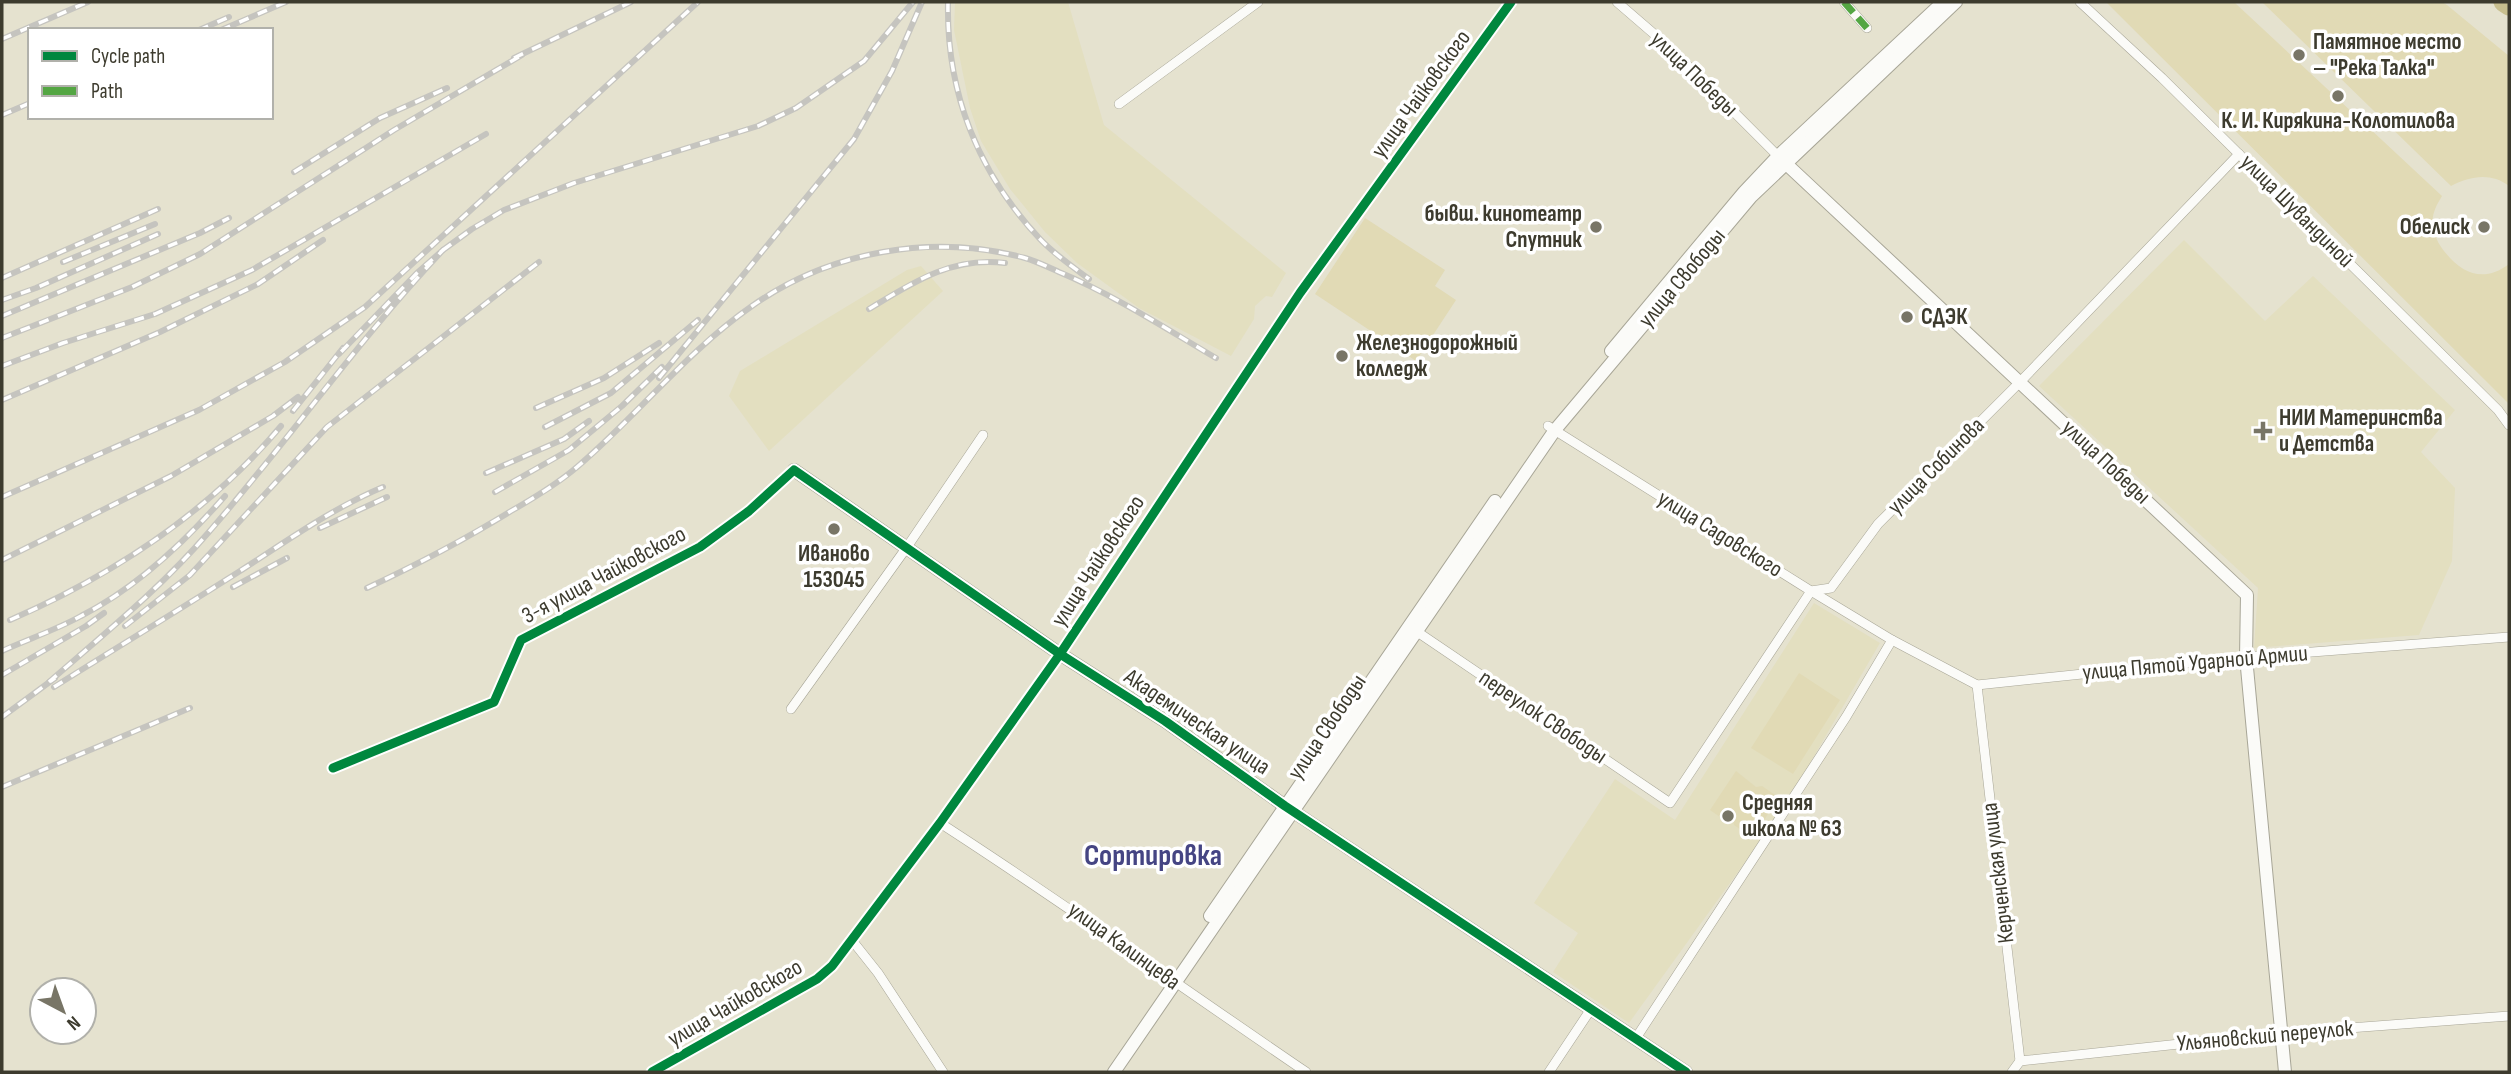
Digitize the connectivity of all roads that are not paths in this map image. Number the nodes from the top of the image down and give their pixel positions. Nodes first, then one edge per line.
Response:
1 (1258, 2) edge
2 (1511, 2) edge
3 (1617, 2) edge
4 (1844, 2) edge
5 (1943, 2) edge
6 (1956, 2) edge
7 (2080, 2) edge
8 (1867, 28) dead end
9 (1119, 104) dead end
10 (2239, 154) junction
11 (1782, 160) junction
12 (2020, 382) junction
13 (2509, 425) edge
14 (1552, 428) junction
15 (983, 435) dead end
16 (794, 470) joint
17 (907, 547) junction
18 (1811, 591) junction
19 (1416, 631) junction
20 (2509, 637) edge
21 (1892, 640) junction
22 (1060, 654) junction
23 (2246, 657) junction
24 (1977, 685) junction
25 (790, 709) dead end
26 (333, 768) dead end
27 (1670, 803) joint
28 (1289, 808) junction
29 (940, 822) junction
30 (851, 939) junction
31 (1171, 981) junction
32 (1591, 1009) junction
33 (2509, 1016) edge
34 (2282, 1033) junction
35 (1636, 1038) junction
36 (2020, 1061) junction
37 (652, 1072) edge
38 (943, 1072) edge
39 (1104, 1072) edge
40 (1114, 1072) edge
41 (1306, 1072) edge
42 (1549, 1072) edge
43 (1686, 1072) edge
44 (2012, 1072) edge
45 (2285, 1072) edge

1 - 9 street
2 - 22 street, улица Чайковского
3 - 11 street, улица Победы
4 - 8 street
5 - 11 street, улица Свободы
6 - 11 street, улица Свободы
7 - 10 street, улица Шувандиной
10 - 12 street, улица Собинова
10 - 13 street, улица Шувандиной
11 - 12 street, улица Победы
11 - 14 street, улица Свободы
12 - 18 street, улица Собинова
12 - 23 street, улица Победы
14 - 18 street, улица Садовского
14 - 19 street, улица Свободы
14 - 28 street, улица Свободы
15 - 17 street
16 - 17 street, Академическая улица
16 - 26 street, 3-я улица Чайковского
17 - 22 street, Академическая улица
17 - 25 street
18 - 21 street, улица Садовского
18 - 27 street, улица Собинова
19 - 27 street, переулок Свободы
19 - 28 street, улица Свободы
20 - 23 street, улица Пятой Ударной Армии
21 - 24 street
21 - 35 street
22 - 28 street, Академическая улица
22 - 29 street, улица Чайковского
23 - 24 street, улица Пятой Ударной Армии
23 - 34 street, улица Победы
24 - 36 street, Керченская улица
28 - 31 street, улица Свободы
28 - 32 street, Академическая улица
29 - 30 street, улица Чайковского
29 - 31 street, улица Калинцева
30 - 37 street, улица Чайковского
30 - 38 street
31 - 39 street, улица Свободы
31 - 40 street, улица Свободы
31 - 41 street, улица Калинцева
32 - 35 street, Академическая улица
32 - 42 street
33 - 34 street, Ульяновский переулок
34 - 36 street, Ульяновский переулок
34 - 45 street, улица Победы
35 - 43 street, Академическая улица
36 - 44 street

